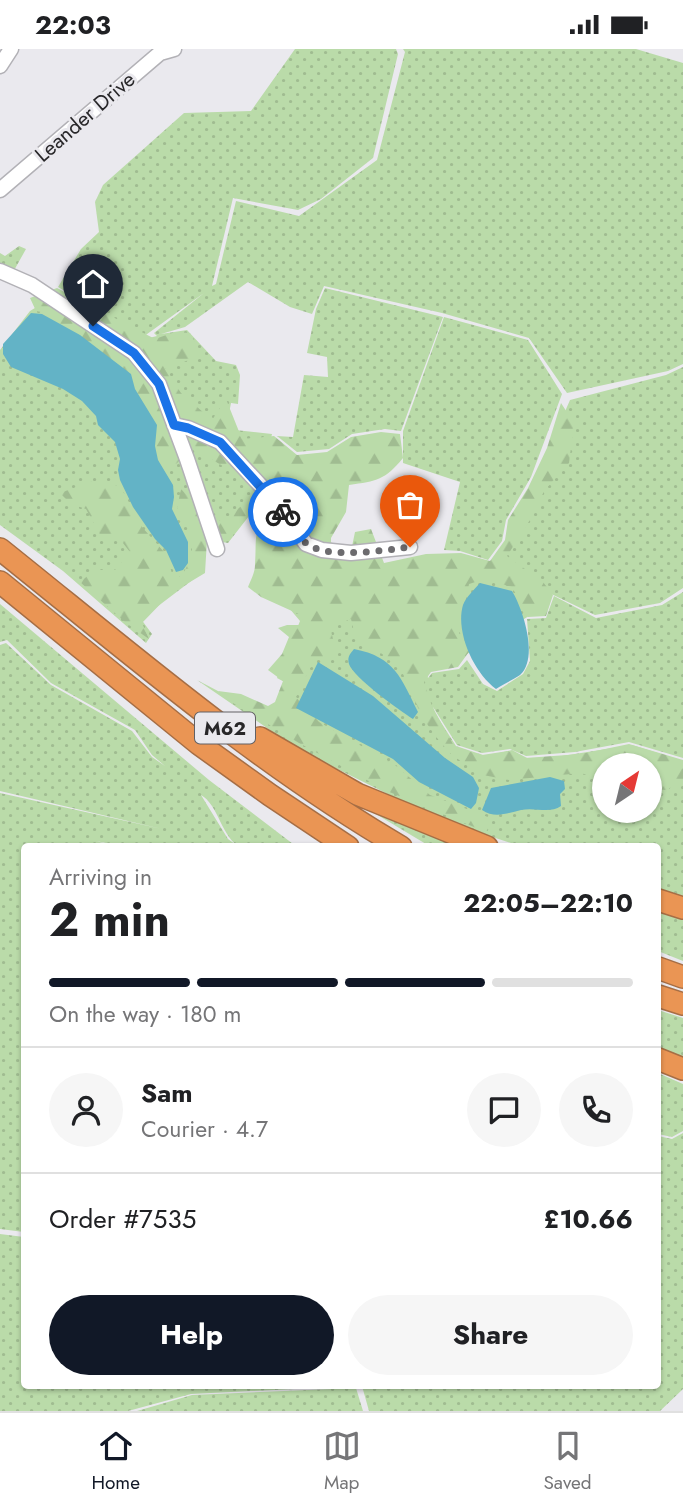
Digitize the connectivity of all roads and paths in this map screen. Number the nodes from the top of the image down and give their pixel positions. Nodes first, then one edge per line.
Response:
1 (11, 49) edge
2 (174, 49) edge
3 (0, 66) edge
4 (0, 190) edge
5 (0, 271) edge
6 (174, 425) junction
7 (410, 547) dead end
8 (0, 549) edge
9 (216, 549) dead end
10 (0, 582) edge
11 (58, 596) junction
12 (133, 691) junction
13 (316, 843) edge
14 (342, 843) edge
15 (394, 843) edge
16 (477, 843) edge
17 (661, 901) edge
18 (683, 908) edge
19 (661, 969) edge
20 (683, 977) edge
21 (661, 997) edge
22 (683, 1004) edge
23 (661, 1060) edge
24 (683, 1069) edge

1 - 3 street
2 - 4 street, Leander Drive
5 - 6 street
6 - 7 street
6 - 9 street
8 - 11 highway, M62
10 - 12 highway, M62
11 - 15 highway, M62
11 - 16 highway, M62
12 - 13 highway, M62
12 - 14 highway, M62
17 - 18 highway
19 - 20 highway
21 - 22 highway
23 - 24 highway

